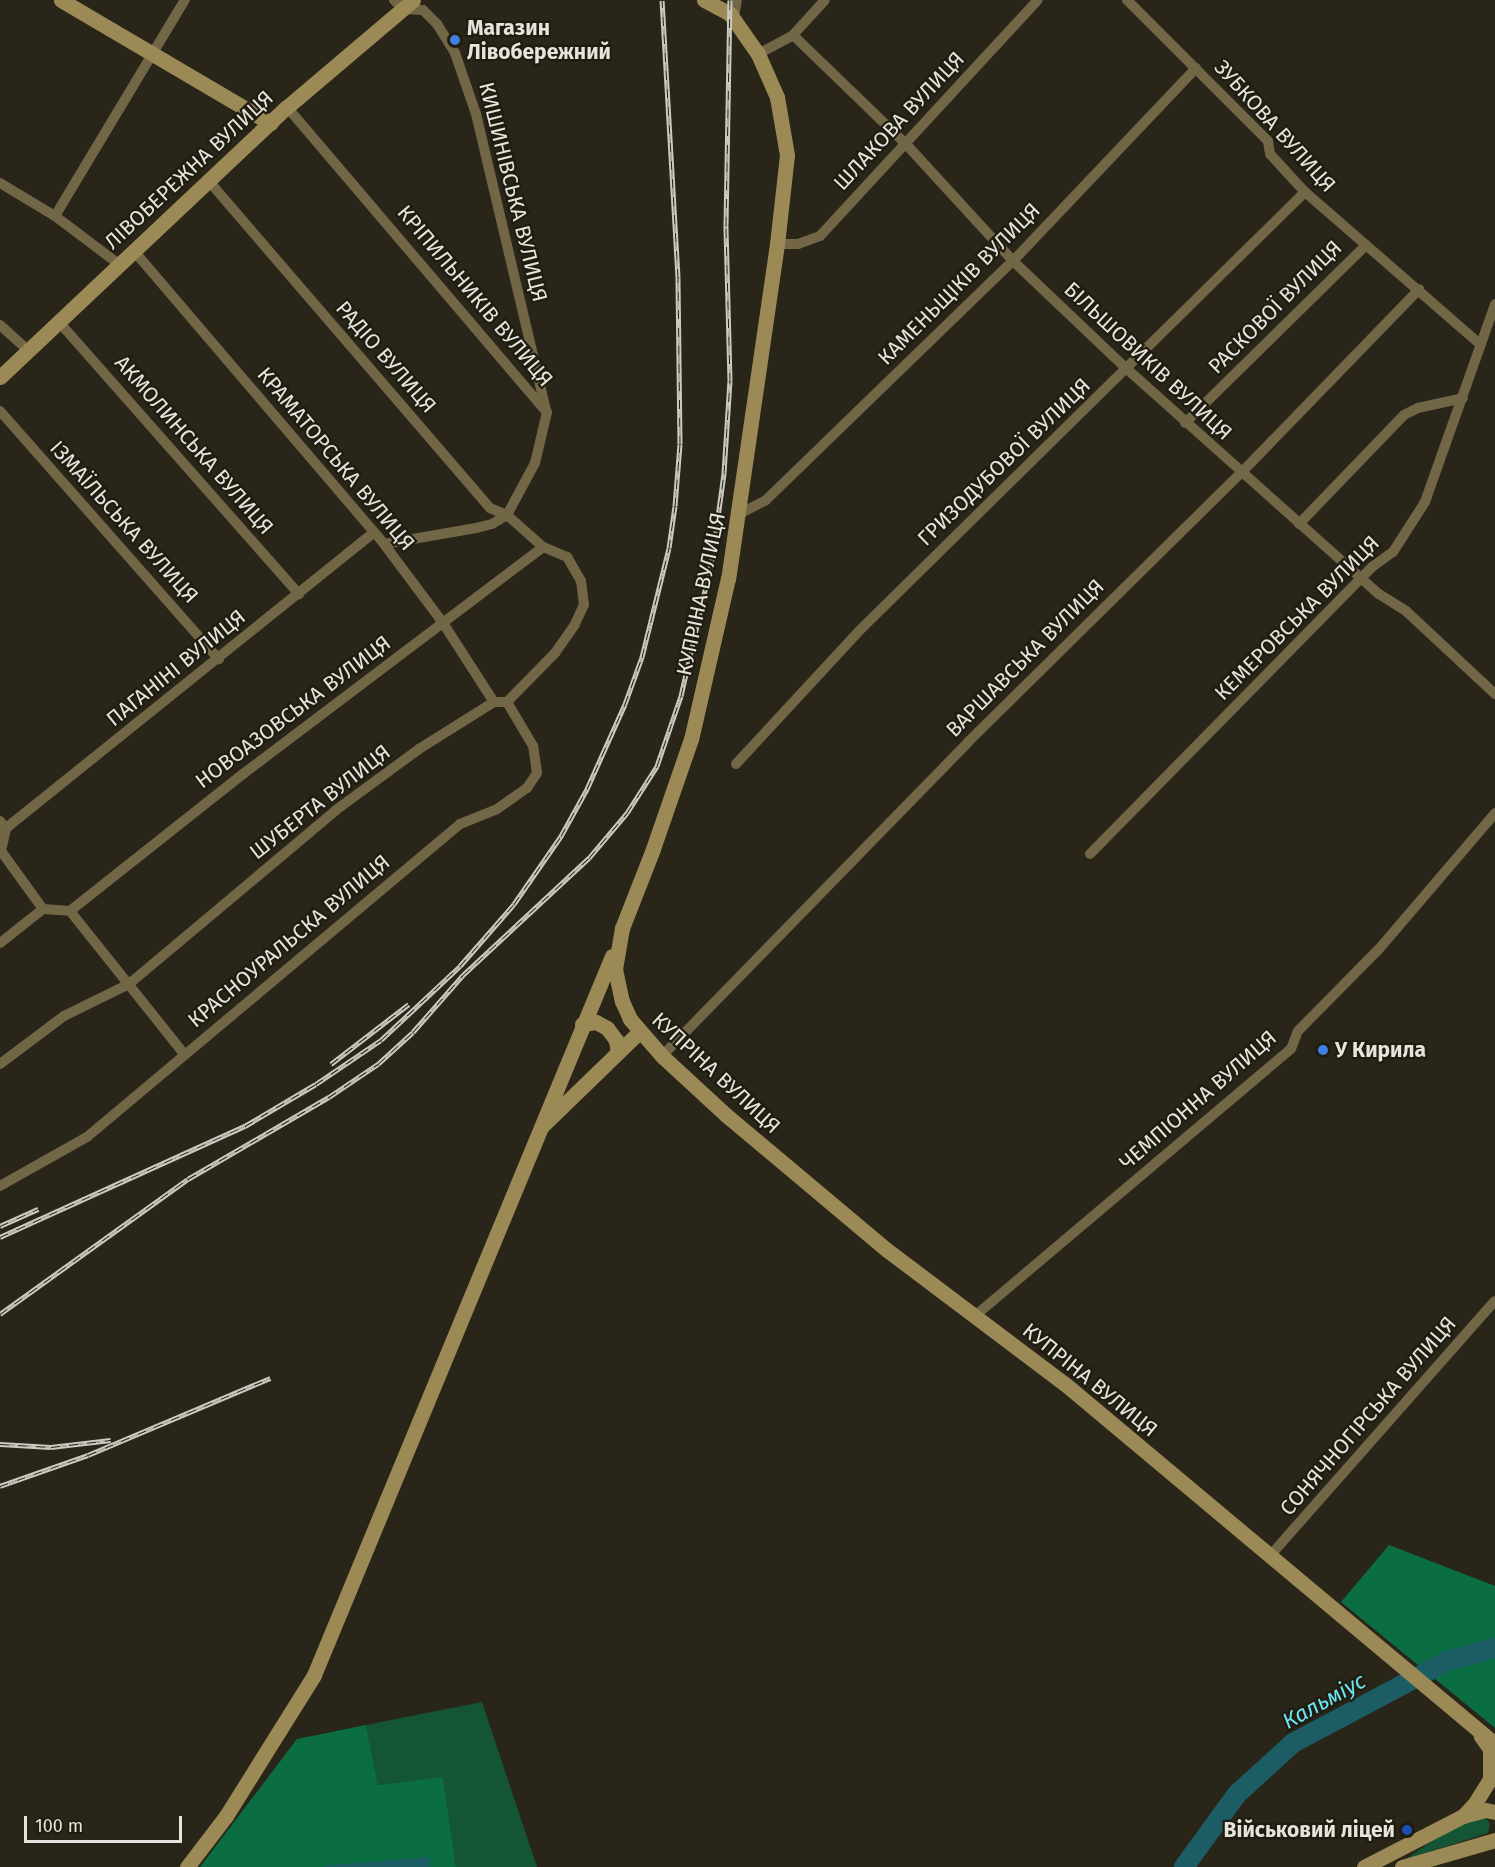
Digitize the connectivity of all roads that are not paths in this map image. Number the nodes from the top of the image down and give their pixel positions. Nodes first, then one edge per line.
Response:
1 (62, 0) edge
2 (184, 0) edge
3 (704, 0) edge
4 (737, 0) edge
5 (825, 0) edge
6 (1038, 0) edge
7 (1127, 0) edge
8 (403, 3) edge
9 (734, 18) junction
10 (794, 35) junction
11 (154, 54) junction
12 (758, 54) junction
13 (1196, 68) junction
14 (287, 107) junction
15 (270, 123) junction
16 (905, 143) junction
17 (209, 181) junction
18 (0, 183) edge
19 (1305, 192) junction
20 (55, 216) junction
21 (777, 244) junction
22 (1366, 245) junction
23 (134, 251) junction
24 (1013, 261) junction
25 (120, 265) junction
26 (1419, 289) junction
27 (1495, 304) edge
28 (59, 322) junction
29 (0, 325) edge
30 (1480, 344) junction
31 (29, 351) junction
32 (1126, 369) junction
33 (0, 378) edge
34 (1463, 398) junction
35 (0, 411) edge
36 (547, 412) junction
37 (1185, 423) junction
38 (1241, 472) junction
39 (739, 514) junction
40 (507, 515) junction
41 (1299, 524) junction
42 (374, 532) junction
43 (384, 544) junction
44 (543, 547) junction
45 (1361, 578) junction
46 (299, 594) junction
47 (443, 623) junction
48 (219, 659) junction
49 (1495, 694) edge
50 (494, 702) junction
51 (507, 702) junction
52 (736, 764) dead end
53 (1495, 813) edge
54 (2, 828) edge
55 (1090, 854) dead end
56 (43, 909) junction
57 (70, 911) junction
58 (621, 928) junction
59 (0, 943) edge
60 (129, 984) junction
61 (582, 1024) junction
62 (639, 1032) junction
63 (618, 1052) junction
64 (184, 1054) junction
65 (662, 1056) junction
66 (0, 1064) edge
67 (538, 1130) junction
68 (0, 1186) edge
69 (1495, 1301) edge
70 (976, 1315) junction
71 (1269, 1557) junction
72 (1472, 1724) junction
73 (1495, 1744) edge
74 (1491, 1781) edge
75 (1495, 1802) edge
76 (1495, 1812) edge
77 (1463, 1816) junction
78 (1495, 1840) edge
79 (187, 1867) edge
80 (1364, 1867) edge
81 (1402, 1867) edge

1 - 11 main road
2 - 11 street
3 - 9 main road
4 - 9 street
5 - 10 street
6 - 16 street, ШЛАКОВА ВУЛИЦЯ
7 - 13 street, ЗУБКОВА ВУЛИЦЯ
8 - 14 main road, ЛІВОБЕРЕЖНА ВУЛИЦЯ
8 - 36 street, КИШИНІВСЬКА ВУЛИЦЯ
9 - 12 main road, КУПРІНА ВУЛИЦЯ
10 - 12 street
10 - 16 street, БІЛЬШОВИКІВ ВУЛИЦЯ
11 - 15 main road
11 - 20 street
12 - 21 main road, КУПРІНА ВУЛИЦЯ
13 - 19 street, ЗУБКОВА ВУЛИЦЯ
13 - 24 street, КАМЕНЬЩІКІВ ВУЛИЦЯ
14 - 15 main road, ЛІВОБЕРЕЖНА ВУЛИЦЯ
14 - 36 street, КРІПИЛЬНИКІВ ВУЛИЦЯ
15 - 17 main road, ЛІВОБЕРЕЖНА ВУЛИЦЯ
16 - 21 street, ШЛАКОВА ВУЛИЦЯ
16 - 24 street, БІЛЬШОВИКІВ ВУЛИЦЯ
17 - 23 main road, ЛІВОБЕРЕЖНА ВУЛИЦЯ
17 - 40 street, РАДІО ВУЛИЦЯ
18 - 20 street
19 - 22 street, ЗУБКОВА ВУЛИЦЯ
19 - 32 street, ГРИЗОДУБОВОЇ ВУЛИЦЯ
20 - 25 street
21 - 39 main road, КУПРІНА ВУЛИЦЯ
22 - 26 street, ЗУБКОВА ВУЛИЦЯ
22 - 37 street, РАСКОВОЇ ВУЛИЦЯ
23 - 25 main road, ЛІВОБЕРЕЖНА ВУЛИЦЯ
23 - 42 street, КРАМАТОРСЬКА ВУЛИЦЯ
24 - 32 street, БІЛЬШОВИКІВ ВУЛИЦЯ
24 - 39 street, КАМЕНЬЩІКІВ ВУЛИЦЯ
25 - 28 main road, ЛІВОБЕРЕЖНА ВУЛИЦЯ
26 - 30 street, ЗУБКОВА ВУЛИЦЯ
26 - 38 street, ВАРШАВСЬКА ВУЛИЦЯ
27 - 30 street, КЕМЕРОВСЬКА ВУЛИЦЯ
28 - 31 main road, ЛІВОБЕРЕЖНА ВУЛИЦЯ
28 - 46 street, АКМОЛИНСЬКА ВУЛИЦЯ
29 - 31 street
30 - 34 street, КЕМЕРОВСЬКА ВУЛИЦЯ
31 - 33 main road, ЛІВОБЕРЕЖНА ВУЛИЦЯ
32 - 37 street, БІЛЬШОВИКІВ ВУЛИЦЯ
32 - 52 street, ГРИЗОДУБОВОЇ ВУЛИЦЯ
34 - 41 street
34 - 45 street, КЕМЕРОВСЬКА ВУЛИЦЯ
35 - 48 street, ІЗМАЇЛЬСЬКА ВУЛИЦЯ
36 - 40 street, КРІПИЛЬНИКІВ ВУЛИЦЯ
37 - 38 street, БІЛЬШОВИКІВ ВУЛИЦЯ
38 - 41 street, БІЛЬШОВИКІВ ВУЛИЦЯ
38 - 65 street, ВАРШАВСЬКА ВУЛИЦЯ
39 - 58 main road, КУПРІНА ВУЛИЦЯ
40 - 43 street
40 - 44 street, РАДІО ВУЛИЦЯ
41 - 45 street, БІЛЬШОВИКІВ ВУЛИЦЯ
42 - 43 street, КРАМАТОРСЬКА ВУЛИЦЯ
42 - 46 street, ПАГАНІНІ ВУЛИЦЯ
43 - 47 street, КРАМАТОРСЬКА ВУЛИЦЯ
44 - 47 street, НОВОАЗОВСЬКА ВУЛИЦЯ
44 - 51 street
45 - 49 street, БІЛЬШОВИКІВ ВУЛИЦЯ
45 - 55 street, КЕМЕРОВСЬКА ВУЛИЦЯ
46 - 48 street, ПАГАНІНІ ВУЛИЦЯ
47 - 50 street, КРАМАТОРСЬКА ВУЛИЦЯ
47 - 57 street, НОВОАЗОВСЬКА ВУЛИЦЯ
48 - 54 street, ПАГАНІНІ ВУЛИЦЯ
50 - 51 street
50 - 60 street, ШУБЕРТА ВУЛИЦЯ
51 - 64 street, КРАСНОУРАЛЬСКА ВУЛИЦЯ
53 - 70 street, ЧЕМПІОННА ВУЛИЦЯ
54 - 56 street
56 - 57 street
56 - 59 street
57 - 60 street
58 - 61 main road
58 - 62 main road, КУПРІНА ВУЛИЦЯ
60 - 64 street
60 - 66 street, ШУБЕРТА ВУЛИЦЯ
61 - 63 main road
61 - 67 main road
62 - 63 main road
62 - 65 main road, КУПРІНА ВУЛИЦЯ
63 - 67 main road
64 - 68 street, КРАСНОУРАЛЬСКА ВУЛИЦЯ
65 - 70 main road, КУПРІНА ВУЛИЦЯ
67 - 79 main road
69 - 71 street, СОНЯЧНОГІРСЬКА ВУЛИЦЯ
70 - 71 main road, КУПРІНА ВУЛИЦЯ
71 - 72 main road, КУПРІНА ВУЛИЦЯ
72 - 73 main road, КУПРІНА ВУЛИЦЯ
72 - 74 main road
74 - 75 main road
74 - 77 main road
76 - 77 main road
77 - 80 main road
78 - 81 main road

